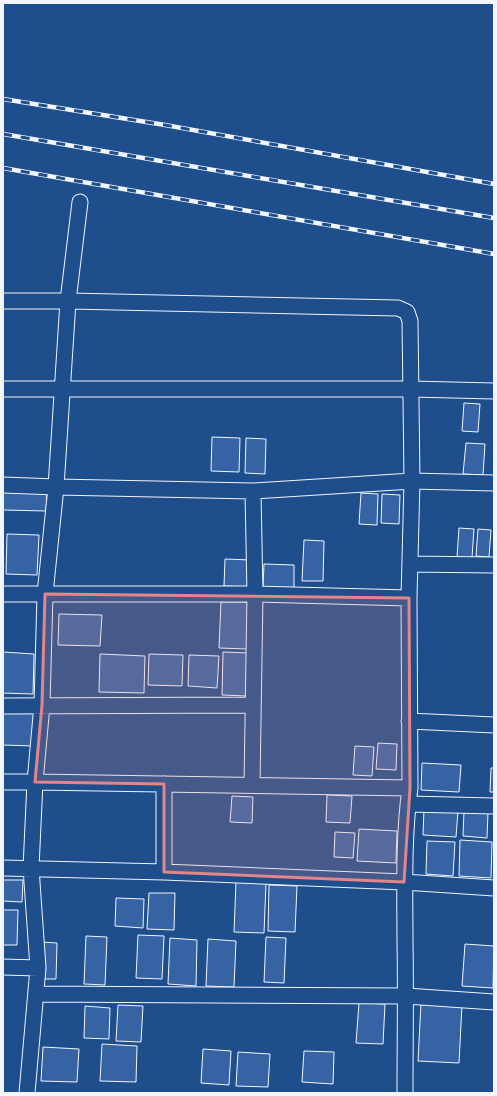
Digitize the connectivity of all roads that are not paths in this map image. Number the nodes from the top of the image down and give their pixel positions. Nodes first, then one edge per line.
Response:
1 (80, 202) dead end
2 (3, 301) edge
3 (68, 301) junction
4 (3, 389) edge
5 (411, 389) junction
6 (62, 390) junction
7 (494, 391) edge
8 (412, 481) junction
9 (494, 483) edge
10 (3, 485) edge
11 (56, 487) junction
12 (253, 491) junction
13 (410, 564) junction
14 (494, 564) edge
15 (3, 594) edge
16 (45, 594) junction
17 (255, 594) junction
18 (409, 598) junction
19 (42, 705) junction
20 (252, 705) junction
21 (3, 706) edge
22 (409, 721) junction
23 (494, 725) edge
24 (3, 782) edge
25 (35, 782) junction
26 (164, 784) junction
27 (252, 784) junction
28 (410, 788) junction
29 (408, 804) junction
30 (494, 806) edge
31 (3, 868) edge
32 (31, 868) junction
33 (164, 872) junction
34 (404, 882) junction
35 (494, 888) edge
36 (3, 967) edge
37 (38, 968) junction
38 (36, 994) junction
39 (406, 996) junction
40 (494, 1002) edge
41 (27, 1093) edge
42 (405, 1093) edge

1 - 3 street
2 - 3 street
3 - 5 street
3 - 6 street
4 - 6 street
5 - 6 street
5 - 7 street
5 - 8 street
6 - 11 street
8 - 9 street
8 - 12 street
8 - 13 street
10 - 11 street
11 - 12 street
11 - 16 street
12 - 17 street
13 - 14 street
13 - 18 street
15 - 16 street
16 - 17 street
16 - 19 street
17 - 18 street
17 - 20 street
18 - 22 street
19 - 20 street
19 - 21 street
19 - 25 street
20 - 27 street
22 - 23 street
22 - 28 street
24 - 25 street
25 - 26 street
25 - 32 street
26 - 27 street
26 - 33 street
27 - 28 street
28 - 29 street
29 - 30 street
29 - 34 street
31 - 32 street
32 - 33 street
32 - 37 street
33 - 34 street
34 - 35 street
34 - 39 street
36 - 37 street
37 - 38 street
38 - 39 street
38 - 41 street
39 - 40 street
39 - 42 street

